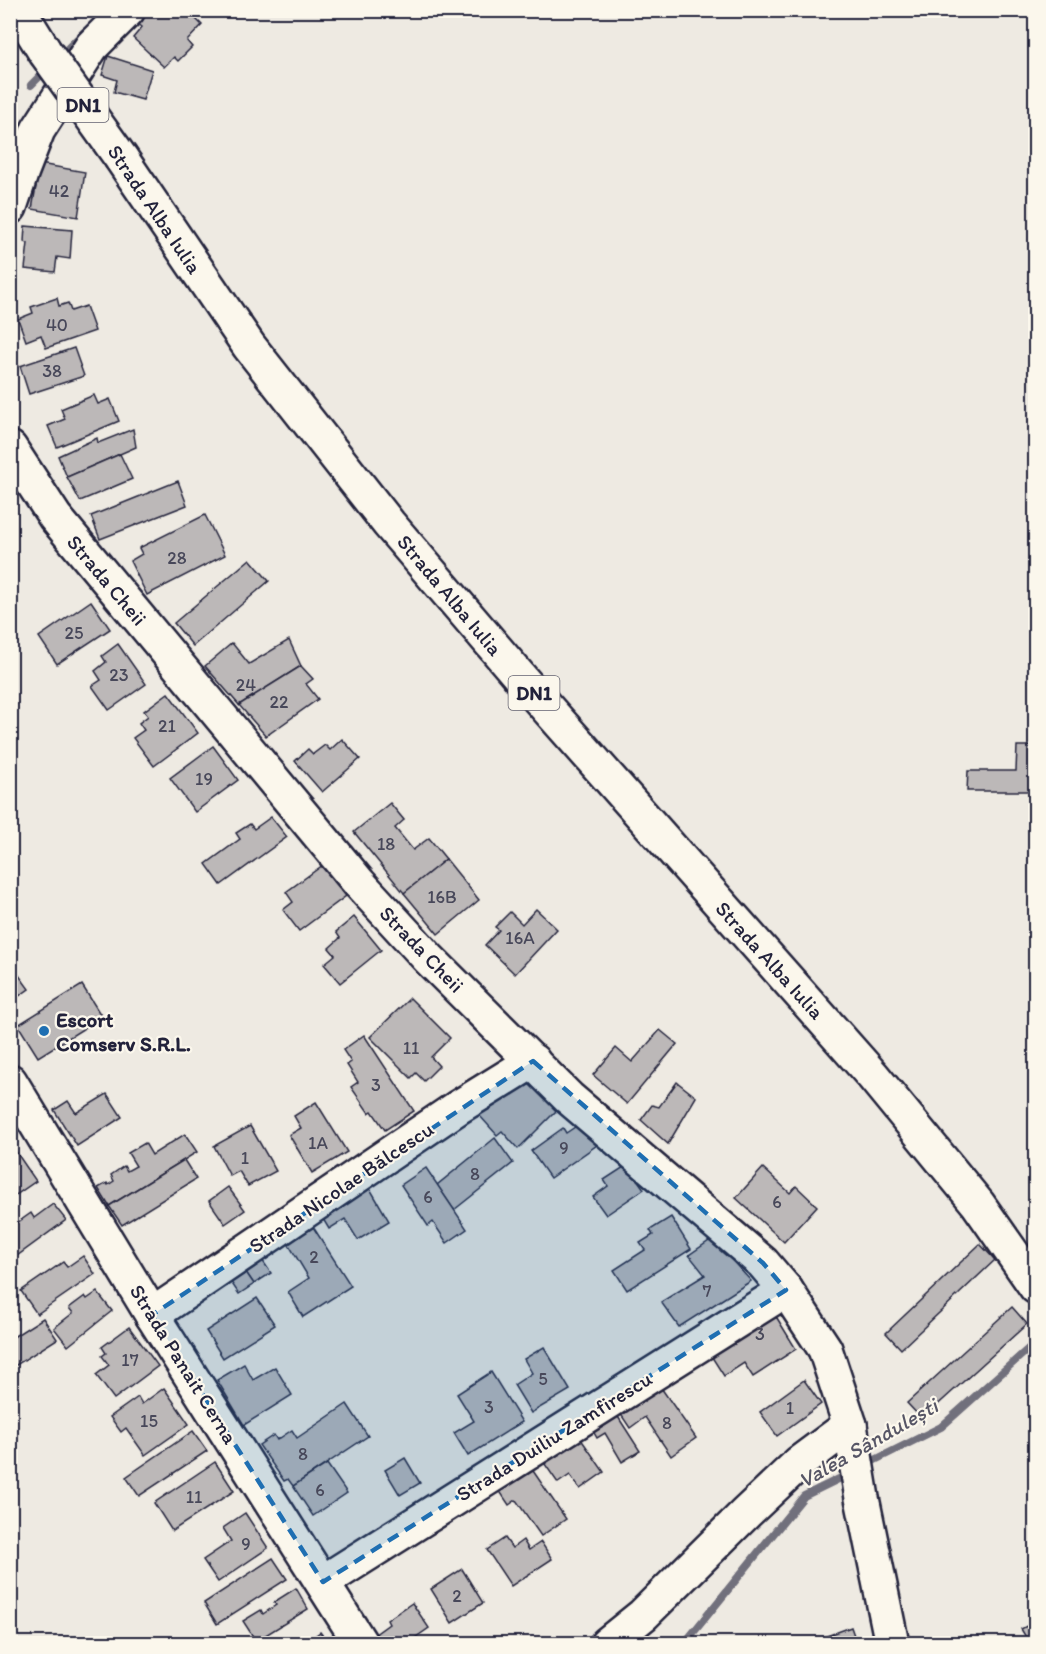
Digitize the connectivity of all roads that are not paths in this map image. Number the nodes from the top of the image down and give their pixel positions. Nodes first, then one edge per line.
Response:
1 (19, 10) edge
2 (128, 10) edge
3 (10, 207) edge
4 (10, 448) edge
5 (532, 1061) junction
6 (10, 1081) edge
7 (1035, 1287) edge
8 (786, 1290) junction
9 (152, 1315) junction
10 (852, 1436) junction
11 (323, 1582) junction
12 (361, 1644) edge
13 (607, 1644) edge
14 (892, 1644) edge

1 - 7 street, Strada Alba Iulia / DN1, bridge
2 - 3 street
4 - 5 street, Strada Cheii
5 - 8 street, Strada Cheii
5 - 9 street, Strada Nicolae Bălcescu
6 - 9 street, Strada Panait Cerna
8 - 10 street, Strada Cheii
8 - 11 street, Strada Duiliu Zamfirescu
9 - 11 street, Strada Panait Cerna
10 - 13 street
10 - 14 street, Strada Cheii
11 - 12 street, Strada Panait Cerna

